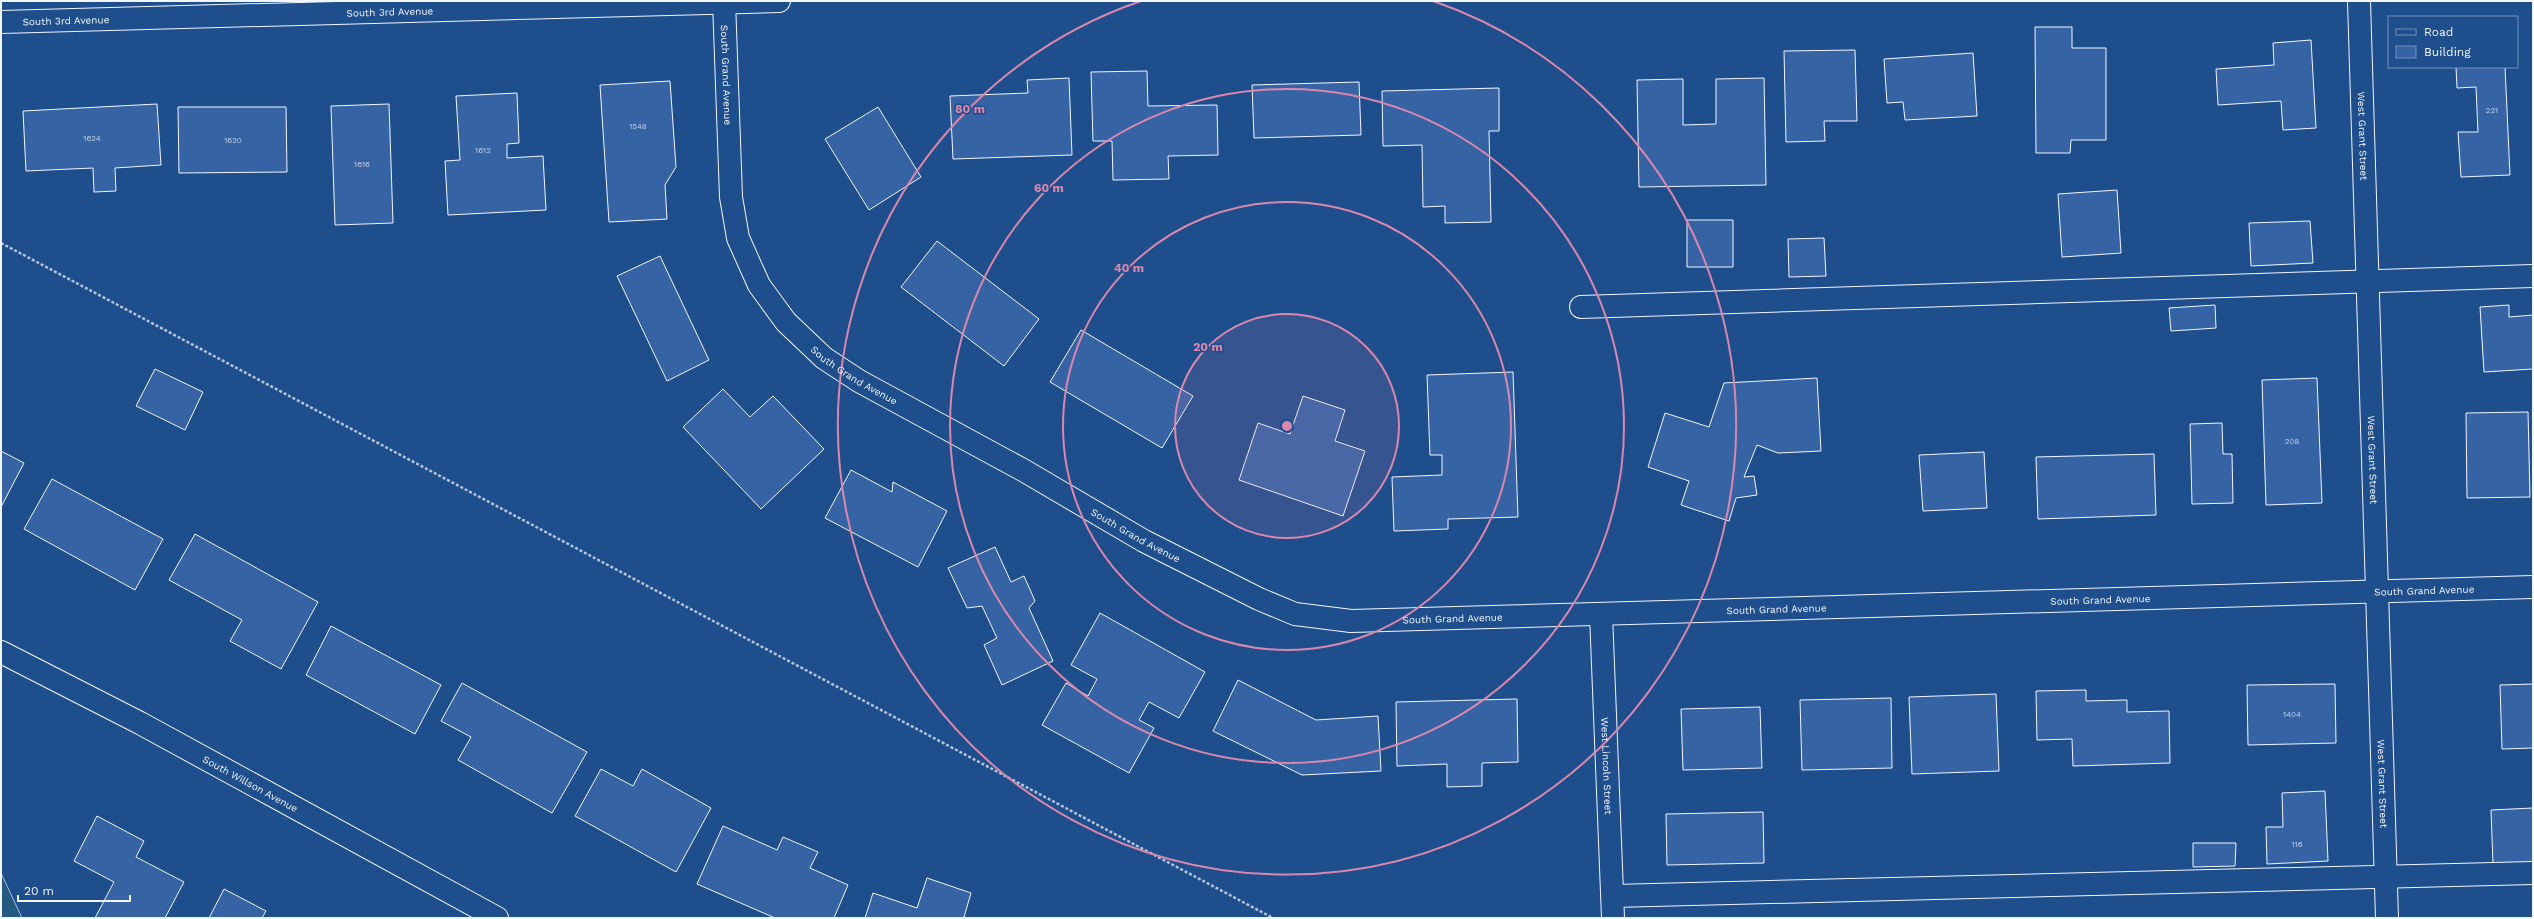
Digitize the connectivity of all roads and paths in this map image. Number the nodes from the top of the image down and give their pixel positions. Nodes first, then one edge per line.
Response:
1 (778, 1) edge
2 (2359, 1) edge
3 (724, 2) edge
4 (1, 22) edge
5 (1, 243) edge
6 (2533, 276) edge
7 (2368, 281) junction
8 (1581, 307) dead end
9 (2533, 587) edge
10 (2377, 593) junction
11 (1600, 614) junction
12 (1, 652) edge
13 (2533, 873) edge
14 (2386, 878) junction
15 (1613, 896) junction
16 (497, 918) edge
17 (1273, 918) edge
18 (1613, 918) edge
19 (2387, 918) edge

1 - 3 street, South 3rd Avenue
2 - 7 street, West Grant Street
3 - 4 street, South 3rd Avenue
3 - 11 street, South Grand Avenue
5 - 17 path
6 - 7 street
7 - 8 street
7 - 10 street, West Grant Street
9 - 10 street, South Grand Avenue
10 - 11 street, South Grand Avenue
10 - 14 street, West Grant Street
11 - 15 street, West Lincoln Street
12 - 16 street, South Willson Avenue
13 - 14 street
14 - 15 street
14 - 19 street, West Grant Street
15 - 18 street, West Lincoln Street

